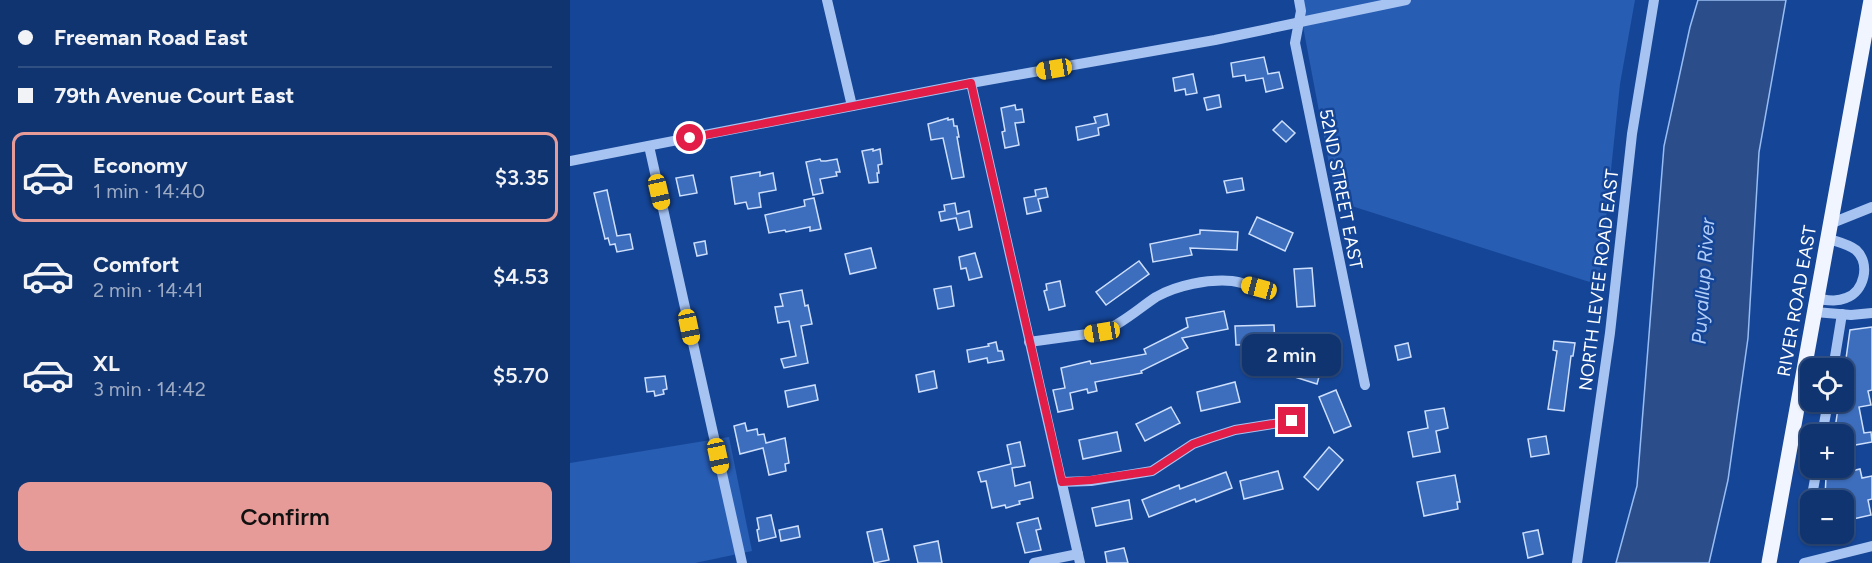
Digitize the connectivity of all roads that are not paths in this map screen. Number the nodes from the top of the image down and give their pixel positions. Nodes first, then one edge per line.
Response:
1 (827, 0) edge
2 (1299, 0) edge
3 (1406, 0) edge
4 (1654, 0) edge
5 (1871, 0) edge
6 (1299, 24) junction
7 (1867, 47) edge
8 (971, 83) junction
9 (852, 106) junction
10 (649, 146) junction
11 (570, 161) edge
12 (1872, 207) edge
13 (1832, 223) junction
14 (1829, 239) junction
15 (1259, 288) dead end
16 (1816, 305) junction
17 (1872, 313) edge
18 (1842, 314) junction
19 (1029, 342) junction
20 (1835, 358) edge
21 (1365, 385) dead end
22 (1292, 421) dead end
23 (1062, 482) junction
24 (1872, 546) edge
25 (1079, 558) edge
26 (742, 563) edge
27 (1034, 563) edge
28 (1577, 563) edge
29 (1769, 563) edge
30 (1804, 563) edge

1 - 9 street
2 - 6 street, 52ND STREET EAST
3 - 6 street
4 - 28 street, NORTH LEVEE ROAD EAST
5 - 7 main road, RIVER ROAD EAST
6 - 8 street
6 - 21 street, 52ND STREET EAST
7 - 13 main road, RIVER ROAD EAST
8 - 9 street
8 - 19 street
9 - 10 street
10 - 11 street
10 - 26 street
12 - 13 street
13 - 14 main road, RIVER ROAD EAST
14 - 16 main road, RIVER ROAD EAST
14 - 16 street
15 - 19 street
16 - 18 street
16 - 29 main road, RIVER ROAD EAST
17 - 18 street
18 - 20 street
19 - 23 street
22 - 23 street
23 - 25 street
24 - 30 street
25 - 27 street

